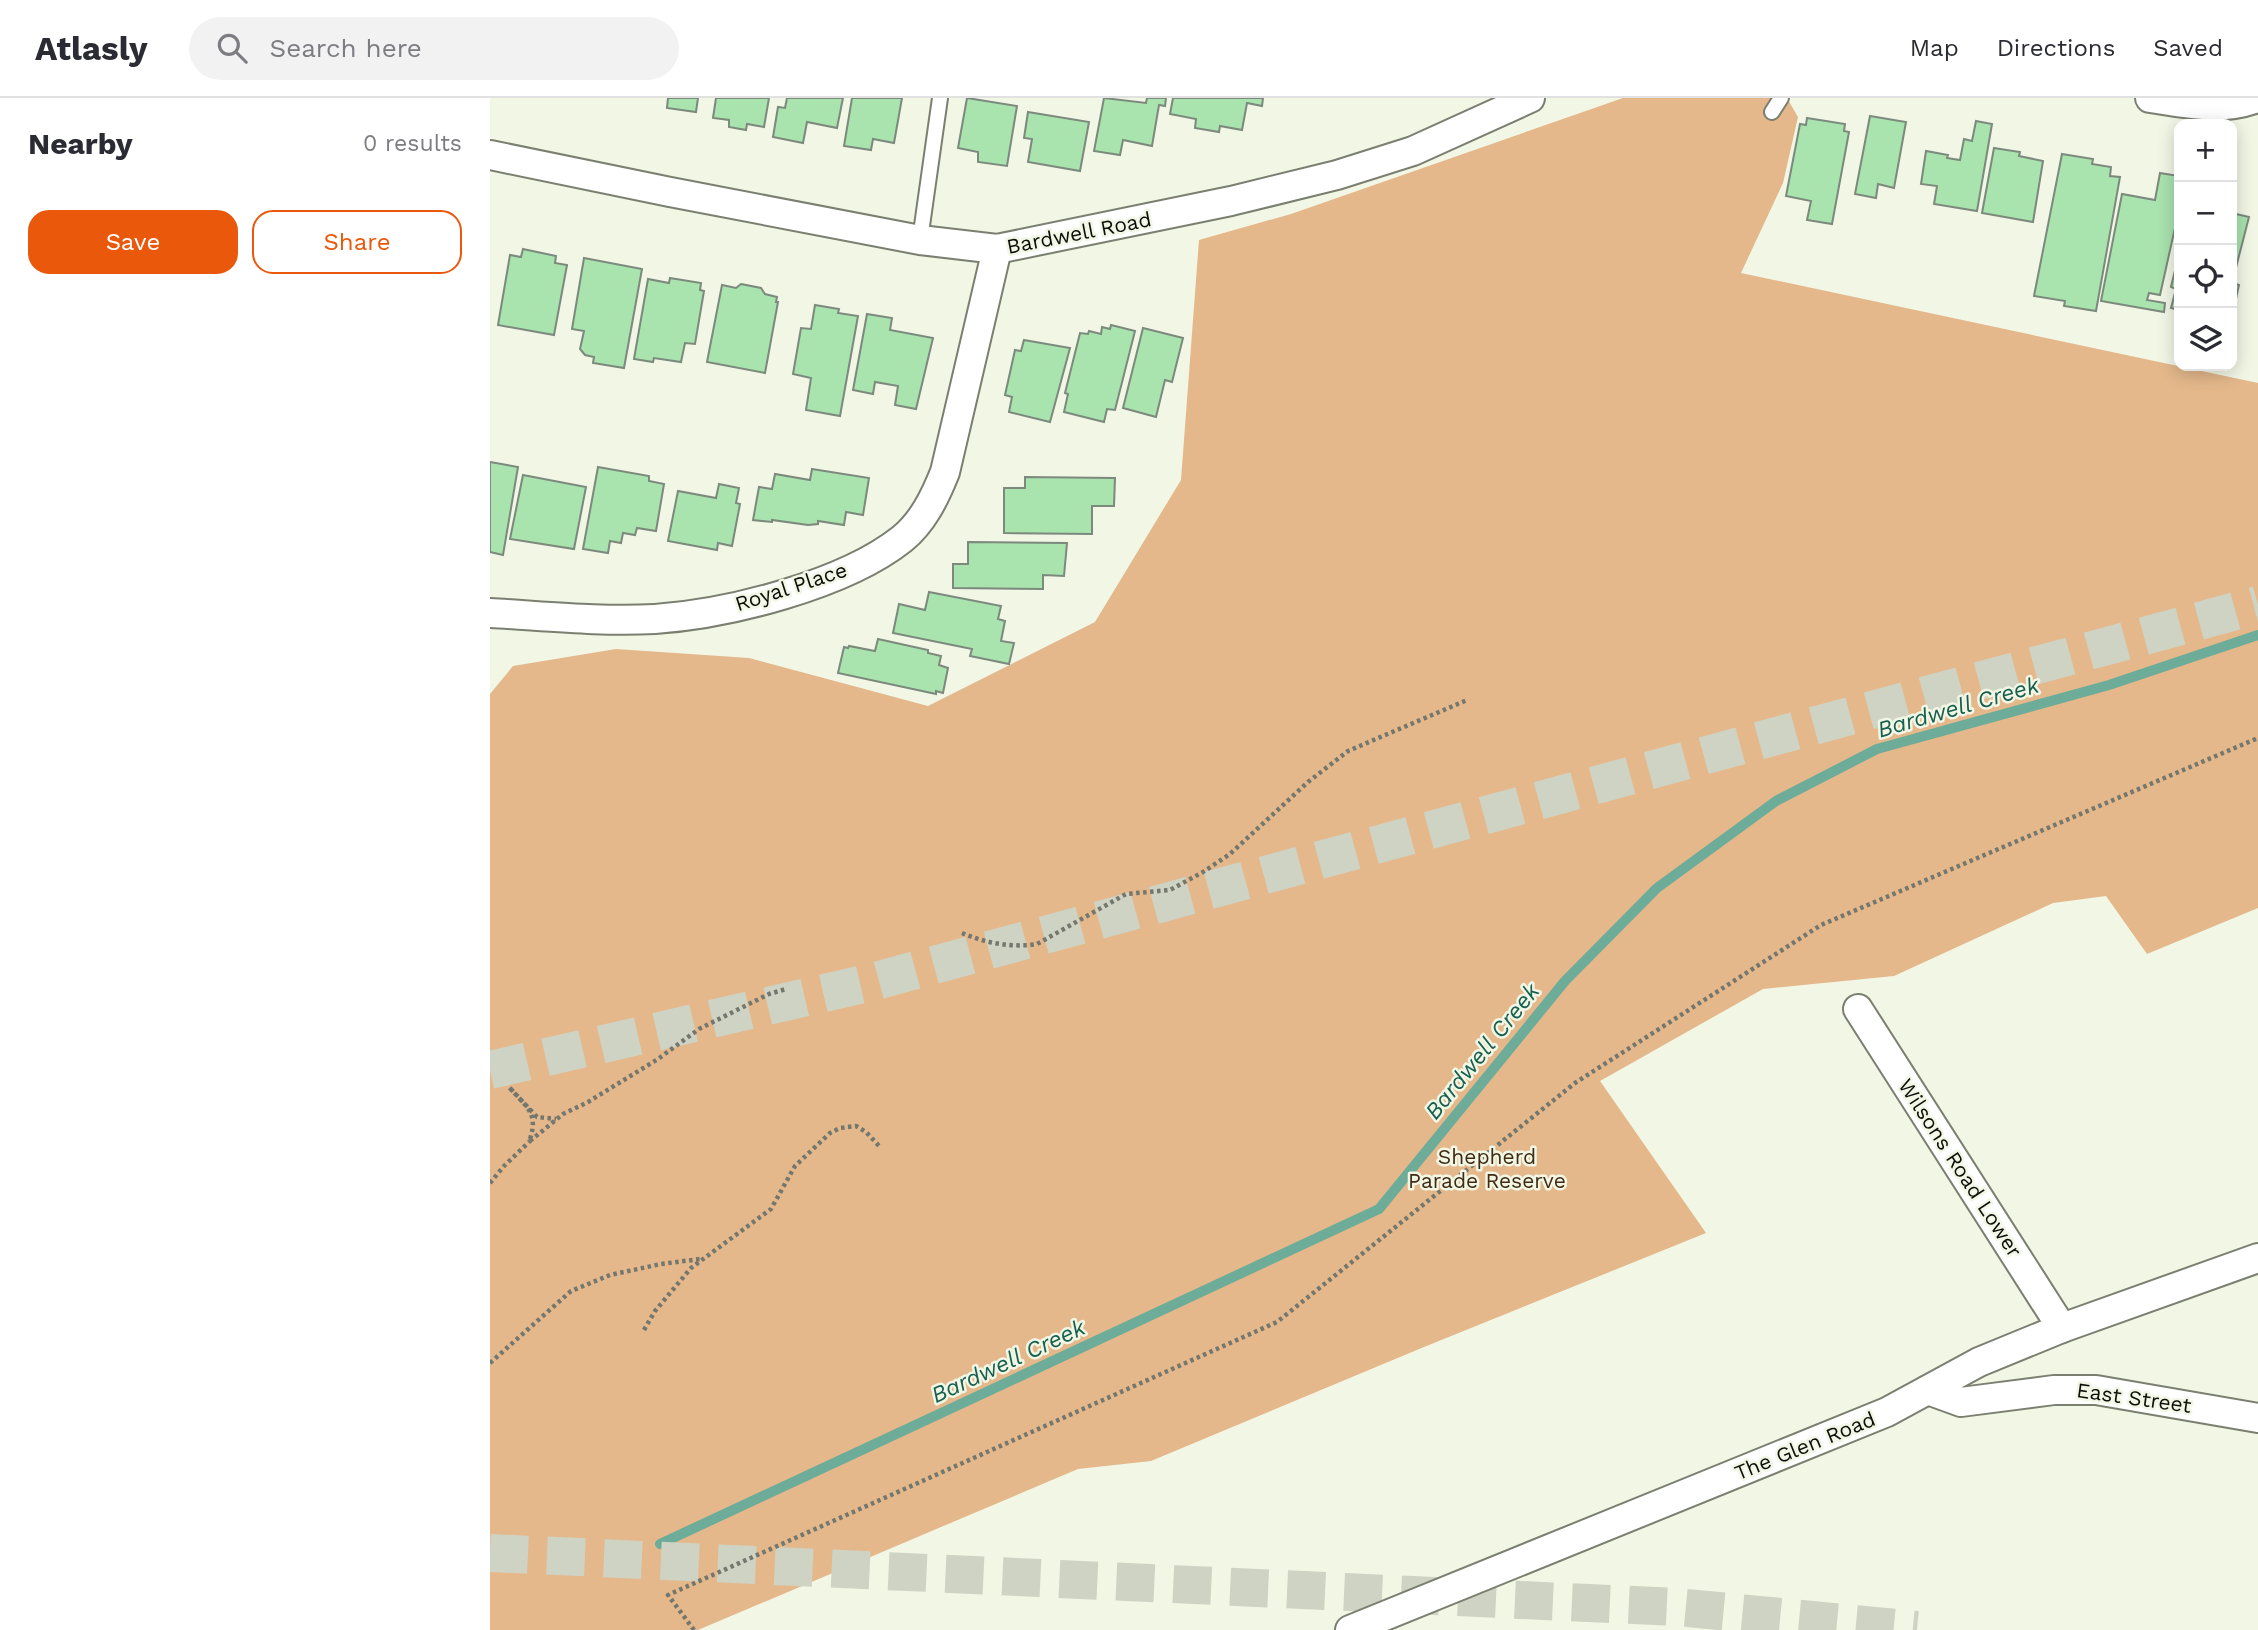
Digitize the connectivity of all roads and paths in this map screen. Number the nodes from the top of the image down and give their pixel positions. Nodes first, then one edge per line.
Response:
1 (940, 98) edge
2 (1530, 98) edge
3 (1781, 98) edge
4 (2150, 98) edge
5 (2256, 98) edge
6 (1772, 112) dead end
7 (490, 155) edge
8 (920, 240) junction
9 (997, 250) junction
10 (490, 613) edge
11 (1466, 700) dead end
12 (2258, 738) edge
13 (962, 933) dead end
14 (786, 989) dead end
15 (1858, 1009) dead end
16 (530, 1141) junction
17 (881, 1148) dead end
18 (490, 1183) edge
19 (2258, 1258) edge
20 (701, 1259) junction
21 (2062, 1328) junction
22 (644, 1330) dead end
23 (490, 1363) edge
24 (1928, 1390) junction
25 (2258, 1418) edge
26 (694, 1630) edge
27 (1350, 1630) edge

1 - 8 lane
2 - 9 street, Bardwell Road
3 - 6 lane
4 - 5 street
7 - 8 street, Bardwell Road
8 - 9 street, Bardwell Road
9 - 10 street, Royal Place
11 - 13 path
12 - 26 path
14 - 16 path
15 - 21 street, Wilsons Road Lower
16 - 16 path
16 - 18 path
17 - 20 path
19 - 21 street, The Glen Road
20 - 22 path
20 - 23 path
21 - 24 street, The Glen Road
24 - 25 street, East Street
24 - 27 street, The Glen Road

